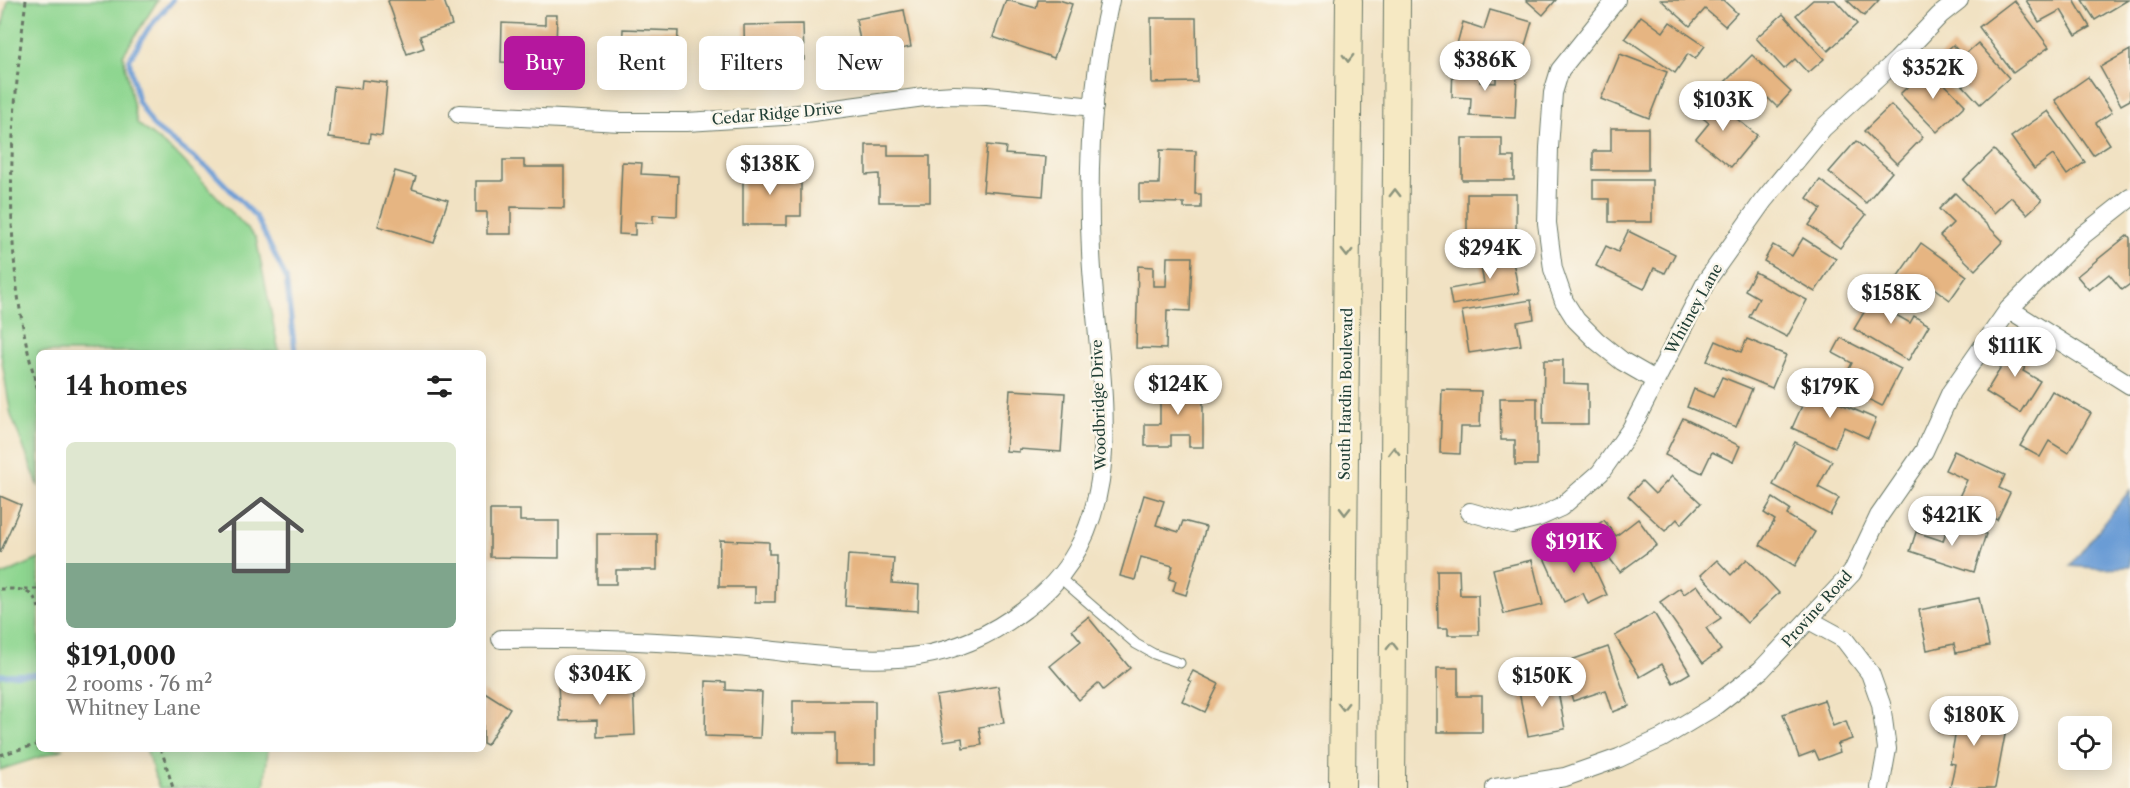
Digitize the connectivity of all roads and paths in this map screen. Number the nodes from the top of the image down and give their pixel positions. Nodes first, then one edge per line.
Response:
1 (26, 0) edge
2 (1110, 0) edge
3 (1349, 0) edge
4 (1397, 0) edge
5 (1616, 0) edge
6 (1959, 0) edge
7 (1094, 107) junction
8 (459, 114) dead end
9 (7, 141) dead end
10 (2130, 198) edge
11 (2009, 309) junction
12 (27, 369) dead end
13 (1655, 380) junction
14 (2130, 386) edge
15 (36, 387) edge
16 (1470, 512) dead end
17 (1060, 578) junction
18 (0, 589) edge
19 (22, 589) junction
20 (36, 589) edge
21 (36, 599) edge
22 (1809, 620) junction
23 (501, 639) dead end
24 (1180, 663) dead end
25 (36, 745) edge
26 (162, 752) edge
27 (0, 755) edge
28 (173, 788) edge
29 (1342, 788) edge
30 (1392, 788) edge
31 (1496, 788) edge
32 (1880, 788) edge

1 - 9 path
2 - 7 street, Woodbridge Drive
3 -> 29 main road, South Hardin Boulevard
30 -> 4 main road
5 - 13 street
6 - 13 street, Whitney Lane
7 - 8 street, Cedar Ridge Drive
7 - 17 street, Woodbridge Drive
10 - 11 street, Provine Road
11 - 14 street
11 - 22 street, Provine Road
12 - 15 path
13 - 16 street, Whitney Lane
17 - 23 street, Woodbridge Drive
17 - 24 lane
18 - 19 path
19 - 20 path
19 - 21 path
22 - 31 street, Provine Road
22 - 32 street
25 - 27 path
26 - 28 path

